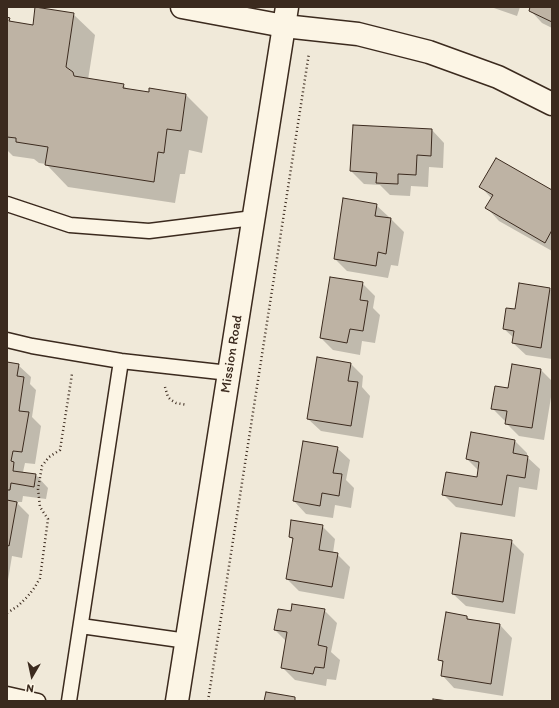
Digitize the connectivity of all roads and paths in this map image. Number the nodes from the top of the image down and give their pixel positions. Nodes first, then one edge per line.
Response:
1 (182, 7) edge
2 (285, 17) edge
3 (309, 56) dead end
4 (552, 104) edge
5 (7, 204) edge
6 (253, 218) junction
7 (7, 340) edge
8 (121, 361) junction
9 (73, 373) dead end
10 (228, 373) junction
11 (7, 612) edge
12 (81, 626) junction
13 (186, 641) junction
14 (7, 694) edge
15 (38, 701) edge
16 (69, 701) edge
17 (177, 701) edge
18 (208, 701) edge

1 - 2 main road
2 - 4 main road
2 - 6 main road, Mission Road
3 - 18 path
5 - 6 lane
6 - 10 main road, Mission Road
7 - 8 lane
8 - 10 lane
8 - 12 lane
9 - 11 path
10 - 13 main road, Mission Road
12 - 13 lane
12 - 16 lane
13 - 17 main road, Mission Road
14 - 15 lane

